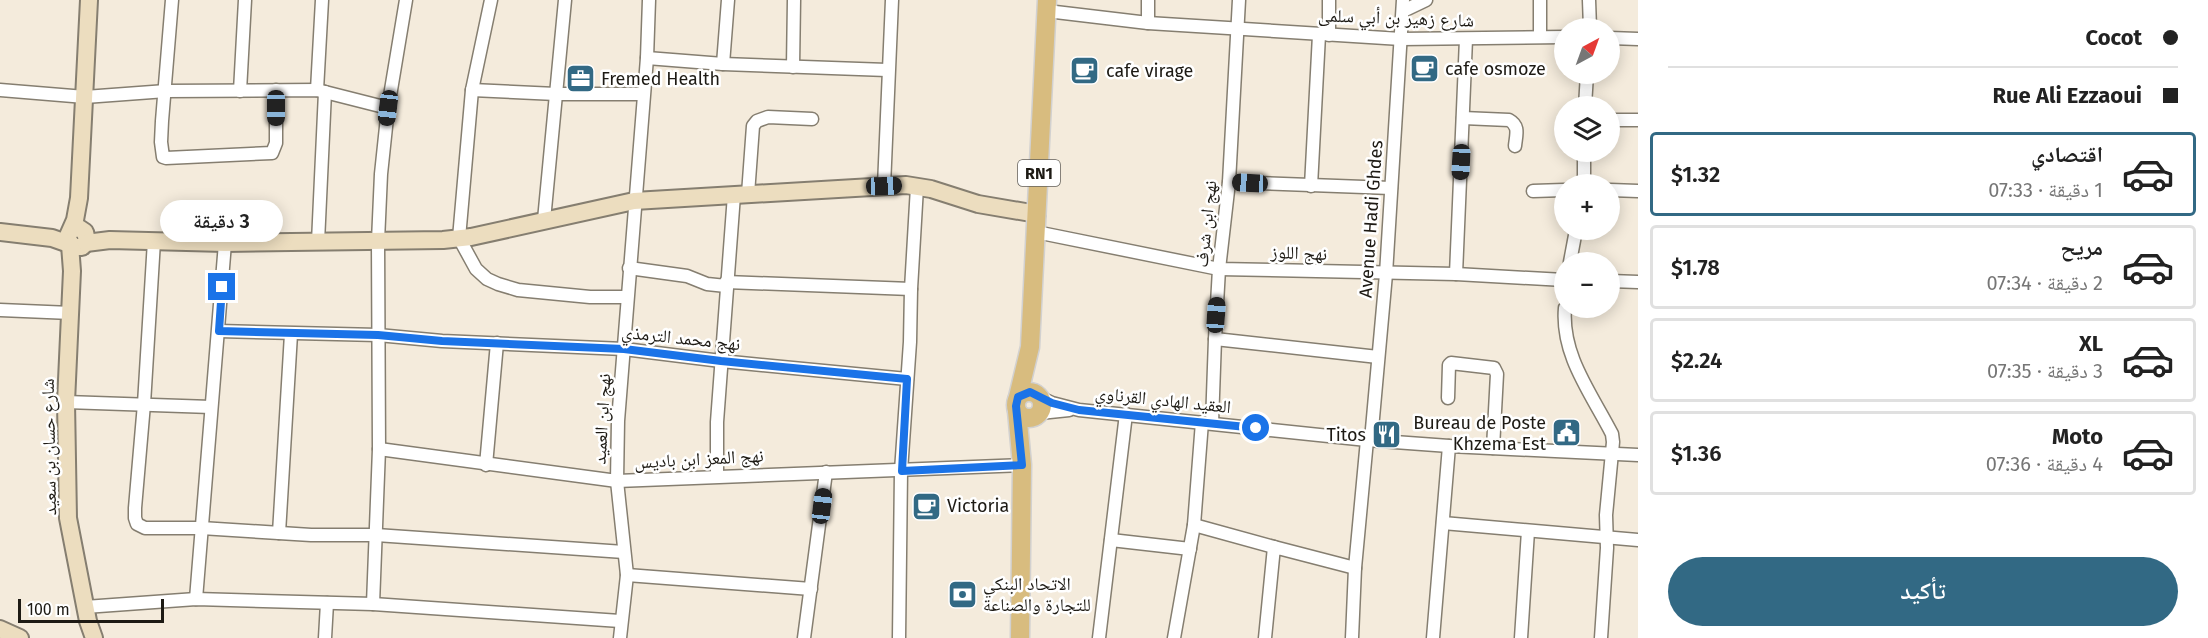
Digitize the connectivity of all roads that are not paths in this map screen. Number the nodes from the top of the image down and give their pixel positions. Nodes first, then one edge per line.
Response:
1 (89, 0) edge
2 (172, 0) edge
3 (245, 0) edge
4 (322, 0) edge
5 (406, 0) edge
6 (491, 0) edge
7 (565, 0) edge
8 (649, 0) edge
9 (728, 0) edge
10 (794, 0) edge
11 (892, 0) edge
12 (1148, 0) edge
13 (1239, 0) edge
14 (1329, 0) edge
15 (1426, 0) edge
16 (1540, 0) edge
17 (1589, 0) edge
18 (1047, 5) edge
19 (1403, 5) edge
20 (1590, 18) edge
21 (1148, 22) junction
22 (1238, 29) junction
23 (1324, 35) junction
24 (1540, 36) junction
25 (1554, 37) edge
26 (1620, 38) edge
27 (1401, 39) junction
28 (1466, 39) junction
29 (1638, 39) edge
30 (647, 58) junction
31 (723, 64) junction
32 (793, 67) junction
33 (887, 70) junction
34 (0, 90) edge
35 (276, 90) junction
36 (472, 90) junction
37 (166, 91) junction
38 (240, 91) junction
39 (321, 91) junction
40 (556, 94) junction
41 (642, 94) junction
42 (85, 97) junction
43 (388, 108) junction
44 (1463, 118) junction
45 (812, 119) dead end
46 (1620, 120) edge
47 (1638, 120) edge
48 (1515, 146) dead end
49 (1229, 182) junction
50 (884, 186) junction
51 (1311, 186) junction
52 (917, 187) junction
53 (1391, 188) junction
54 (1554, 190) edge
55 (1620, 190) edge
56 (1533, 191) dead end
57 (1638, 191) edge
58 (742, 195) junction
59 (634, 201) junction
60 (544, 220) junction
61 (1037, 222) junction
62 (0, 232) edge
63 (77, 238) junction
64 (459, 238) junction
65 (154, 241) junction
66 (378, 241) junction
67 (318, 242) junction
68 (225, 243) junction
69 (629, 268) junction
70 (1220, 269) junction
71 (1386, 274) junction
72 (1455, 274) junction
73 (1554, 279) edge
74 (1620, 281) edge
75 (1638, 282) edge
76 (726, 284) junction
77 (911, 289) junction
78 (627, 297) junction
79 (0, 310) edge
80 (70, 313) junction
81 (1564, 318) edge
82 (219, 331) junction
83 (291, 334) junction
84 (378, 335) junction
85 (1215, 339) junction
86 (497, 343) junction
87 (1030, 347) junction
88 (624, 349) junction
89 (1378, 357) junction
90 (721, 361) junction
91 (907, 379) junction
92 (1448, 398) dead end
93 (66, 402) junction
94 (144, 404) junction
95 (1018, 404) junction
96 (1039, 405) junction
97 (211, 407) junction
98 (1126, 414) junction
99 (1207, 422) junction
100 (1369, 440) junction
101 (1449, 446) junction
102 (1493, 448) junction
103 (379, 449) junction
104 (1613, 453) junction
105 (1638, 455) edge
106 (486, 465) junction
107 (1022, 465) junction
108 (902, 471) junction
109 (826, 472) junction
110 (717, 476) junction
111 (617, 481) junction
112 (1443, 523) junction
113 (1194, 525) junction
114 (201, 528) junction
115 (1528, 531) junction
116 (279, 533) junction
117 (376, 535) junction
118 (1607, 536) junction
119 (1111, 540) junction
120 (1638, 540) edge
121 (1274, 547) junction
122 (1190, 549) junction
123 (624, 552) junction
124 (1355, 568) junction
125 (627, 575) junction
126 (811, 589) junction
127 (196, 599) junction
128 (327, 603) junction
129 (374, 604) junction
130 (621, 621) junction
131 (87, 622) edge
132 (0, 629) edge
133 (20, 638) edge
134 (94, 638) edge
135 (325, 638) edge
136 (620, 638) edge
137 (804, 638) edge
138 (899, 638) edge
139 (1020, 638) edge
140 (1099, 638) edge
141 (1174, 638) edge
142 (1264, 638) edge
143 (1352, 638) edge
144 (1433, 638) edge
145 (1521, 638) edge
146 (1601, 638) edge

1 - 42 street, شارع حسان بن سعيد
2 - 37 street
3 - 38 street
4 - 39 street
5 - 43 street
6 - 36 street
7 - 40 street
8 - 30 street, نهج ابن العميد
9 - 31 street
10 - 32 street
11 - 33 street
12 - 21 street
13 - 22 street, نهج ابن شرف
14 - 23 street
15 - 19 street
16 - 24 street
17 - 20 street
18 - 21 street, شارع زهير بن أبي سلمى
18 - 61 main road, RN1
19 - 27 street, Avenue Hadi Ghdes
21 - 22 street, شارع زهير بن أبي سلمى
22 - 23 street, شارع زهير بن أبي سلمى
22 - 49 street, نهج ابن شرف
23 - 27 street, شارع زهير بن أبي سلمى
23 - 51 street
24 - 25 street, شارع زهير بن أبي سلمى
24 - 28 street, شارع زهير بن أبي سلمى
26 - 29 street
27 - 28 street, شارع زهير بن أبي سلمى
27 - 53 street, Avenue Hadi Ghdes
28 - 44 street
30 - 31 street
30 - 41 street, نهج ابن العميد
31 - 32 street
32 - 33 street
33 - 50 street
34 - 42 street
35 - 37 street
35 - 38 street
35 - 39 street
36 - 40 street
36 - 64 street
37 - 38 street
37 - 42 street
39 - 43 street
39 - 67 street
40 - 41 street
40 - 60 street
41 - 59 street, نهج ابن العميد
42 - 63 street, شارع حسان بن سعيد
43 - 66 street
44 - 48 street
44 - 72 street
45 - 58 street
46 - 47 street
49 - 51 street
49 - 70 street, نهج ابن شرف
50 - 52 street
50 - 58 street
51 - 53 street
52 - 61 street
52 - 77 street
53 - 71 street, Avenue Hadi Ghdes
54 - 56 street
55 - 57 street
58 - 59 street
58 - 76 street
59 - 60 street
59 - 69 street, نهج ابن العميد
60 - 64 street
61 - 70 street, نهج اللوز
61 - 87 main road, RN1
62 - 63 street
63 - 65 street
63 - 80 street, شارع حسان بن سعيد
64 - 66 street
64 - 78 street
65 - 68 street
65 - 94 street
66 - 67 street
66 - 84 street
67 - 68 street
68 - 82 street
69 - 76 street
69 - 78 street, نهج ابن العميد
70 - 71 street, نهج اللوز
70 - 85 street, نهج ابن شرف
71 - 72 street, نهج اللوز
71 - 89 street, Avenue Hadi Ghdes
72 - 73 street, نهج اللوز
74 - 75 street
76 - 77 street
76 - 90 street
77 - 91 street
78 - 88 street, نهج ابن العميد
79 - 80 street
80 - 93 street, شارع حسان بن سعيد
81 - 104 street
82 - 83 street, نهج محمد الترمذي
82 - 97 street
83 - 84 street, نهج محمد الترمذي
83 - 116 street
84 - 86 street, نهج محمد الترمذي
84 - 103 street
85 - 89 street
85 - 99 street, نهج ابن شرف
86 - 88 street, نهج محمد الترمذي
86 - 106 street
87 - 95 main road, RN1
87 - 96 main road, RN1
88 - 90 street, نهج محمد الترمذي
88 - 111 street, نهج ابن العميد
89 - 100 street, Avenue Hadi Ghdes
90 - 91 street, نهج محمد الترمذي
90 - 110 street
91 - 108 street
92 - 102 street
93 - 94 street
93 - 131 street, شارع حسان بن سعيد
94 - 97 street
94 - 114 street
95 - 96 main road
95 - 107 main road, RN1
96 - 98 street, العقيد الهادي القرناوي
96 - 107 main road, RN1
97 - 114 street
98 - 99 street, العقيد الهادي القرناوي
98 - 119 street
99 - 100 street, العقيد الهادي القرناوي
99 - 113 street, نهج ابن شرف
100 - 101 street, العقيد الهادي القرناوي
100 - 124 street, Avenue Hadi Ghdes
101 - 102 street, العقيد الهادي القرناوي
101 - 112 street
102 - 104 street, العقيد الهادي القرناوي
103 - 106 street, نهج المعز ابن باديس
103 - 117 street
104 - 105 street, العقيد الهادي القرناوي
104 - 118 street
106 - 111 street, نهج المعز ابن باديس
107 - 108 street, نهج المعز ابن باديس
107 - 139 main road, RN1
108 - 109 street, نهج المعز ابن باديس
108 - 138 street
109 - 110 street, نهج المعز ابن باديس
109 - 126 street
110 - 111 street, نهج المعز ابن باديس
111 - 123 street, نهج ابن العميد
112 - 115 street
112 - 144 street
113 - 121 street
113 - 122 street, نهج ابن شرف
114 - 116 street
114 - 127 street
115 - 118 street
115 - 145 street
116 - 117 street
117 - 123 street
117 - 129 street
118 - 120 street
118 - 146 street
119 - 122 street
119 - 140 street
121 - 124 street
121 - 142 street
122 - 141 street, نهج ابن شرف
123 - 125 street, نهج ابن العميد
124 - 143 street, Avenue Hadi Ghdes
125 - 126 street
125 - 130 street, نهج ابن العميد
126 - 137 street
127 - 128 street
127 - 131 street
128 - 129 street
128 - 135 street
129 - 130 street
130 - 136 street, نهج ابن العميد
131 - 134 street, شارع حسان بن سعيد
132 - 133 street

